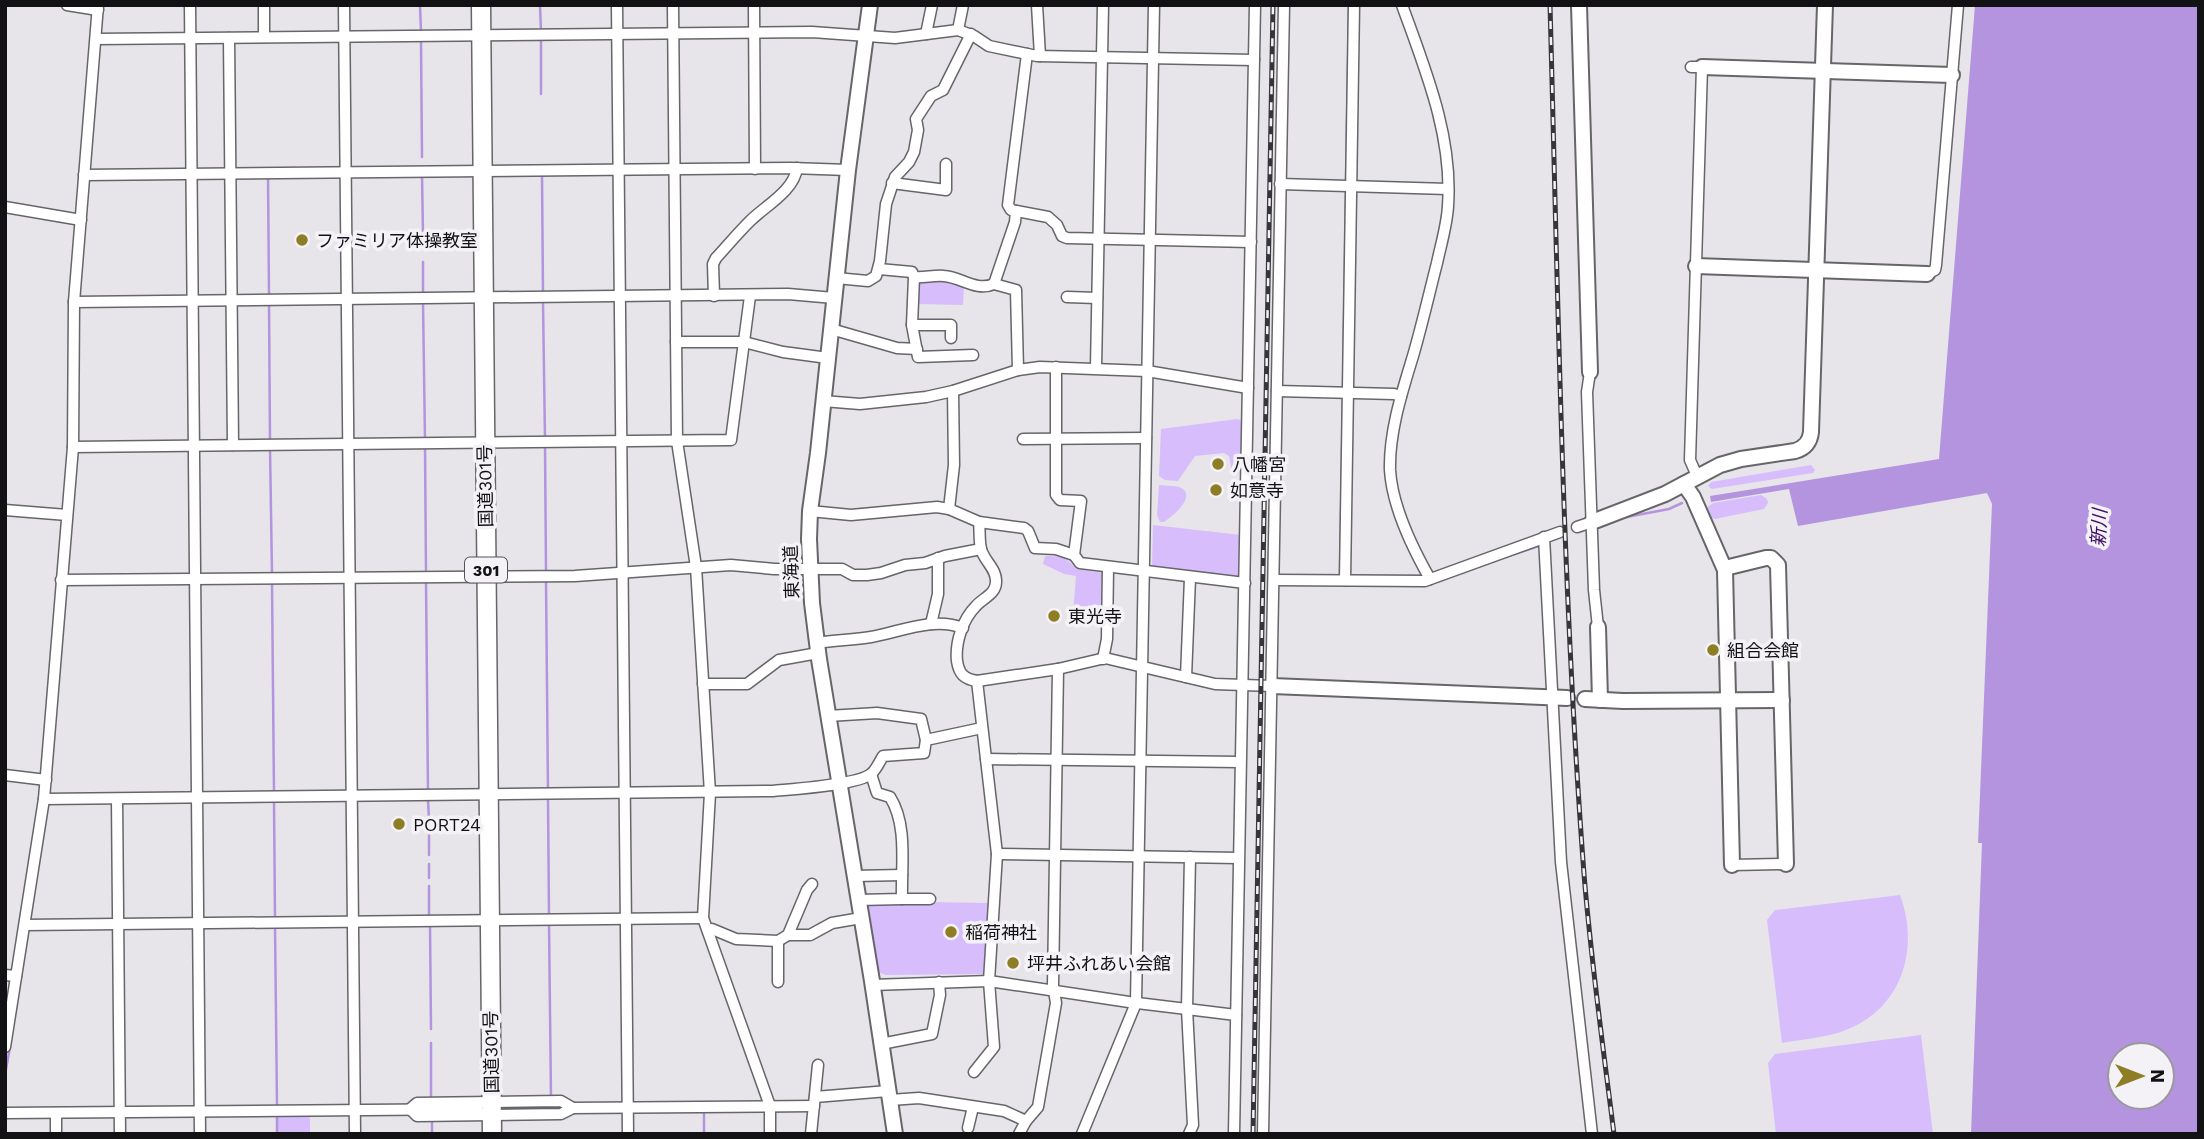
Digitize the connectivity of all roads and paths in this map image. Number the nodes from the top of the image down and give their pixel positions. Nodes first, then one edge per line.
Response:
1 (67, 5) edge
2 (190, 5) edge
3 (264, 5) edge
4 (344, 5) edge
5 (481, 5) edge
6 (617, 5) edge
7 (673, 5) edge
8 (754, 5) edge
9 (870, 5) edge
10 (932, 5) edge
11 (963, 5) edge
12 (1037, 5) edge
13 (1103, 5) edge
14 (1154, 5) edge
15 (1255, 5) edge
16 (1284, 5) edge
17 (1354, 5) edge
18 (1402, 5) edge
19 (1579, 5) edge
20 (1825, 5) edge
21 (1958, 5) edge
22 (98, 8) edge
23 (958, 30) junction
24 (673, 33) junction
25 (754, 33) junction
26 (617, 34) junction
27 (926, 34) junction
28 (971, 34) junction
29 (481, 36) junction
30 (264, 37) junction
31 (344, 37) junction
32 (866, 37) junction
33 (190, 38) junction
34 (229, 38) junction
35 (96, 39) junction
36 (1027, 54) junction
37 (1040, 56) junction
38 (1102, 57) junction
39 (1153, 58) junction
40 (1254, 60) junction
41 (1697, 67) joint
42 (1823, 71) junction
43 (1952, 75) junction
44 (946, 164) dead end
45 (797, 168) junction
46 (755, 169) junction
47 (619, 170) junction
48 (674, 170) junction
49 (848, 170) junction
50 (482, 171) junction
51 (346, 173) junction
52 (191, 174) junction
53 (231, 174) junction
54 (84, 175) junction
55 (892, 183) junction
56 (1280, 184) junction
57 (1351, 186) junction
58 (1448, 189) junction
59 (5, 208) edge
60 (1016, 211) junction
61 (81, 220) junction
62 (1098, 239) junction
63 (1150, 240) junction
64 (1251, 242) junction
65 (1696, 266) junction
66 (879, 269) junction
67 (1816, 270) junction
68 (1927, 274) joint
69 (914, 277) junction
70 (836, 278) junction
71 (994, 284) junction
72 (676, 296) junction
73 (714, 296) junction
74 (750, 296) junction
75 (620, 297) junction
76 (1067, 297) dead end
77 (484, 298) junction
78 (834, 298) junction
79 (1097, 298) junction
80 (347, 300) junction
81 (192, 301) junction
82 (232, 301) junction
83 (74, 302) junction
84 (912, 325) junction
85 (831, 329) junction
86 (951, 338) dead end
87 (676, 342) junction
88 (744, 342) junction
89 (917, 349) junction
90 (973, 355) dead end
91 (828, 358) junction
92 (1056, 367) junction
93 (1096, 368) junction
94 (1018, 370) junction
95 (1147, 371) junction
96 (1590, 372) joint
97 (1248, 388) junction
98 (953, 391) junction
99 (1277, 391) junction
100 (1348, 393) junction
101 (1401, 396) junction
102 (823, 401) junction
103 (1057, 438) junction
104 (1146, 438) junction
105 (1023, 439) dead end
106 (621, 441) junction
107 (677, 441) junction
108 (485, 443) junction
109 (348, 444) junction
110 (233, 445) junction
111 (194, 446) junction
112 (73, 447) junction
113 (1691, 480) junction
114 (949, 509) junction
115 (5, 510) edge
116 (810, 511) junction
117 (67, 515) junction
118 (979, 522) junction
119 (1592, 522) junction
120 (1577, 527) dead end
121 (1560, 532) dead end
122 (1545, 537) junction
123 (981, 550) junction
124 (1074, 555) junction
125 (938, 558) junction
126 (696, 567) junction
127 (1108, 567) junction
128 (1725, 568) junction
129 (810, 569) junction
130 (622, 572) junction
131 (1144, 572) junction
132 (486, 576) junction
133 (349, 578) junction
134 (1190, 578) junction
135 (195, 579) junction
136 (1430, 579) junction
137 (61, 580) junction
138 (1273, 580) junction
139 (1345, 580) junction
140 (1245, 583) junction
141 (930, 624) junction
142 (1598, 627) joint
143 (963, 628) junction
144 (817, 648) junction
145 (1103, 659) junction
146 (1142, 667) junction
147 (1058, 669) junction
148 (1186, 677) junction
149 (977, 681) junction
150 (703, 684) junction
151 (1243, 685) junction
152 (1272, 686) junction
153 (1551, 697) junction
154 (1567, 698) dead end
155 (1782, 700) junction
156 (1729, 701) junction
157 (828, 716) junction
158 (982, 728) junction
159 (926, 740) junction
160 (986, 759) junction
161 (1057, 759) junction
162 (1140, 761) junction
163 (1240, 762) junction
164 (871, 774) junction
165 (5, 775) edge
166 (46, 780) junction
167 (839, 783) junction
168 (710, 793) junction
169 (625, 794) junction
170 (489, 795) junction
171 (352, 797) junction
172 (197, 798) junction
173 (44, 799) junction
174 (117, 799) junction
175 (997, 853) junction
176 (1055, 855) junction
177 (1139, 856) junction
178 (1190, 857) junction
179 (1238, 858) junction
180 (1786, 864) joint
181 (1732, 865) joint
182 (902, 874) junction
183 (855, 876) junction
184 (812, 884) dead end
185 (902, 899) junction
186 (930, 899) dead end
187 (858, 900) junction
188 (703, 918) junction
189 (861, 918) junction
190 (626, 919) junction
191 (490, 920) junction
192 (353, 922) junction
193 (198, 923) junction
194 (118, 924) junction
195 (25, 925) junction
196 (708, 931) junction
197 (788, 936) junction
198 (778, 941) junction
199 (11, 976) edge
200 (989, 981) junction
201 (778, 982) dead end
202 (939, 982) junction
203 (872, 985) junction
204 (1054, 991) junction
205 (1136, 1003) junction
206 (1187, 1009) junction
207 (1236, 1015) junction
208 (881, 1044) junction
209 (5, 1047) edge
210 (818, 1065) dead end
211 (975, 1072) dead end
212 (889, 1095) junction
213 (815, 1101) junction
214 (770, 1106) junction
215 (628, 1107) junction
216 (973, 1107) junction
217 (573, 1108) junction
218 (492, 1109) junction
219 (354, 1110) junction
220 (410, 1110) junction
221 (200, 1111) junction
222 (120, 1112) junction
223 (5, 1113) edge
224 (56, 1113) junction
225 (1026, 1121) junction
226 (968, 1128) dead end
227 (56, 1134) edge
228 (120, 1134) edge
229 (200, 1134) edge
230 (355, 1134) edge
231 (492, 1134) edge
232 (628, 1134) edge
233 (770, 1134) edge
234 (811, 1134) edge
235 (895, 1134) edge
236 (1019, 1134) edge
237 (1082, 1134) edge
238 (1188, 1134) edge
239 (1234, 1134) edge
240 (1263, 1134) edge
241 (1592, 1134) edge

1 - 22 street
2 - 33 street
3 - 30 street
4 - 31 street
5 - 29 highway, 国道301号 / 301
6 - 26 street
7 - 24 street
8 - 25 street
9 - 32 street, 東海道
10 - 27 street
11 - 23 street
12 - 37 street
13 - 38 street
14 - 39 street
15 - 40 street
16 - 56 street
17 - 57 street
18 - 58 street
19 - 96 street
20 - 42 street
21 - 43 street
22 - 35 street
23 - 27 street
23 - 28 street
24 - 25 street
24 - 26 street
24 - 48 street
25 - 32 street
25 - 46 street
26 - 29 street
26 - 47 street
27 - 32 street
28 - 36 street
28 - 55 street
29 - 31 street
29 - 50 highway, 国道301号 / 301
30 - 31 street
30 - 34 street
31 - 51 street
32 - 49 street, 東海道
33 - 34 street
33 - 35 street
33 - 52 street
34 - 53 street
35 - 54 street
36 - 37 street
36 - 60 street
37 - 38 street
38 - 39 street
38 - 62 street
39 - 40 street
39 - 63 street
40 - 64 street
41 - 42 street
41 - 65 street
42 - 43 street
42 - 67 street
43 - 68 street
44 - 55 street
45 - 46 street
45 - 49 street
45 - 73 street
46 - 48 street
47 - 48 street
47 - 50 street
47 - 75 street
48 - 72 street
49 - 70 street, 東海道
50 - 51 street
50 - 77 highway, 国道301号 / 301
51 - 53 street
51 - 80 street
52 - 53 street
52 - 54 street
52 - 81 street
53 - 82 street
54 - 61 street
55 - 66 street
56 - 57 street
56 - 99 street
57 - 58 street
57 - 100 street
58 - 101 street
59 - 61 street
60 - 62 street
60 - 71 street
61 - 83 street
62 - 63 street
62 - 79 street
63 - 64 street
63 - 95 street
64 - 97 street
65 - 67 street
65 - 113 street
66 - 69 street
66 - 70 street
67 - 68 street
67 - 113 street
69 - 71 street
69 - 84 street
70 - 78 street, 東海道
71 - 94 street
72 - 73 street
72 - 75 street
72 - 87 street
73 - 74 street
74 - 78 street
74 - 88 street
75 - 77 street
75 - 106 street
76 - 79 street
77 - 80 street
77 - 108 highway, 国道301号 / 301
78 - 85 street, 東海道
79 - 93 street
80 - 82 street
80 - 109 street
81 - 82 street
81 - 83 street
81 - 111 street
82 - 110 street
83 - 112 street
84 - 86 street
84 - 89 street
85 - 89 street
85 - 91 street, 東海道
87 - 88 street
87 - 107 street
88 - 91 street
88 - 107 street
89 - 90 street
91 - 102 street, 東海道
92 - 93 street
92 - 94 street
92 - 103 street
93 - 95 street
94 - 98 street
95 - 97 street
95 - 104 street
96 - 119 street
97 - 140 street
98 - 102 street
98 - 114 street
99 - 100 street
99 - 138 street
100 - 101 street
100 - 139 street
101 - 136 street
102 - 116 street, 東海道
103 - 104 street
103 - 105 street
103 - 124 street
104 - 131 street
106 - 107 street
106 - 108 street
106 - 130 street
107 - 126 street
108 - 109 street
108 - 132 highway, 国道301号 / 301
109 - 110 street
109 - 133 street
110 - 111 street
111 - 112 street
111 - 135 street
112 - 117 street
113 - 119 street
113 - 128 street
114 - 116 street
114 - 118 street
115 - 117 street
116 - 129 street, 東海道
117 - 137 street
118 - 123 street
118 - 124 street
119 - 120 street
119 - 142 street
121 - 122 street
122 - 136 street
122 - 153 street
123 - 125 street
123 - 143 street
124 - 127 street
125 - 129 street
125 - 141 street
126 - 129 street
126 - 130 street
126 - 150 street
127 - 131 street
127 - 145 street
128 - 155 street
128 - 156 street
129 - 144 street, 東海道
130 - 132 street
130 - 169 street
131 - 134 street
131 - 146 street
132 - 133 street
132 - 170 highway, 国道301号 / 301
133 - 135 street
133 - 171 street
134 - 140 street
134 - 148 street
135 - 137 street
135 - 172 street
136 - 139 street
137 - 166 street
138 - 139 street
138 - 152 street
140 - 151 street
141 - 143 street
141 - 144 street
142 - 156 street
143 - 149 street
144 - 150 street
144 - 157 street, 東海道
145 - 146 street
145 - 147 street
146 - 148 street
146 - 162 street
147 - 149 street
147 - 161 street
148 - 151 street
149 - 158 street
150 - 168 street
151 - 152 street
151 - 163 street
152 - 153 street
152 - 240 street
153 - 154 street
153 - 241 street
155 - 156 street
155 - 180 street
156 - 181 street
157 - 159 street
157 - 167 street, 東海道
158 - 159 street
158 - 160 street
159 - 164 street
160 - 161 street
160 - 175 street
161 - 162 street
161 - 176 street
162 - 163 street
162 - 177 street
163 - 179 street
164 - 167 street
164 - 182 street
165 - 166 street
166 - 173 street
167 - 168 street
167 - 183 street, 東海道
168 - 169 street
168 - 188 street
169 - 170 street
169 - 190 street
170 - 171 street
170 - 191 highway, 国道301号 / 301
171 - 172 street
171 - 192 street
172 - 174 street
172 - 193 street
173 - 174 street
173 - 195 street
174 - 194 street
175 - 176 street
175 - 200 street
176 - 177 street
176 - 204 street
177 - 178 street
177 - 205 street
178 - 179 street
178 - 206 street
179 - 207 street
180 - 181 street
182 - 183 street
182 - 185 street
183 - 187 street, 東海道
184 - 197 street
185 - 186 street
185 - 187 street
187 - 189 street, 東海道
188 - 190 street
188 - 196 street
189 - 197 street
189 - 203 street, 東海道
190 - 191 street
190 - 215 street
191 - 192 street
191 - 218 highway, 国道301号 / 301
192 - 193 street
192 - 219 street
193 - 194 street
193 - 221 street
194 - 195 street
194 - 222 street
195 - 199 street
196 - 198 street
196 - 214 street
197 - 198 street
198 - 201 street
199 - 209 street
200 - 202 street
200 - 204 street
200 - 211 street
202 - 203 street
202 - 208 street
203 - 208 street, 東海道
204 - 205 street
204 - 225 street
205 - 206 street
205 - 237 street
206 - 207 street
206 - 238 street
207 - 239 street
208 - 212 street, 東海道
210 - 213 street
212 - 213 street
212 - 216 street
212 - 235 street, 東海道
213 - 214 street
213 - 234 street
214 - 215 street
214 - 233 street
215 - 217 street
215 - 232 street
216 - 225 street
216 - 226 street
217 - 218 street
217 - 218 street
218 - 220 street
218 - 220 street
218 - 231 highway, 国道301号 / 301
219 - 220 street
219 - 221 street
219 - 230 street
221 - 222 street
221 - 229 street
222 - 224 street
222 - 228 street
223 - 224 street
224 - 227 street
225 - 236 street

